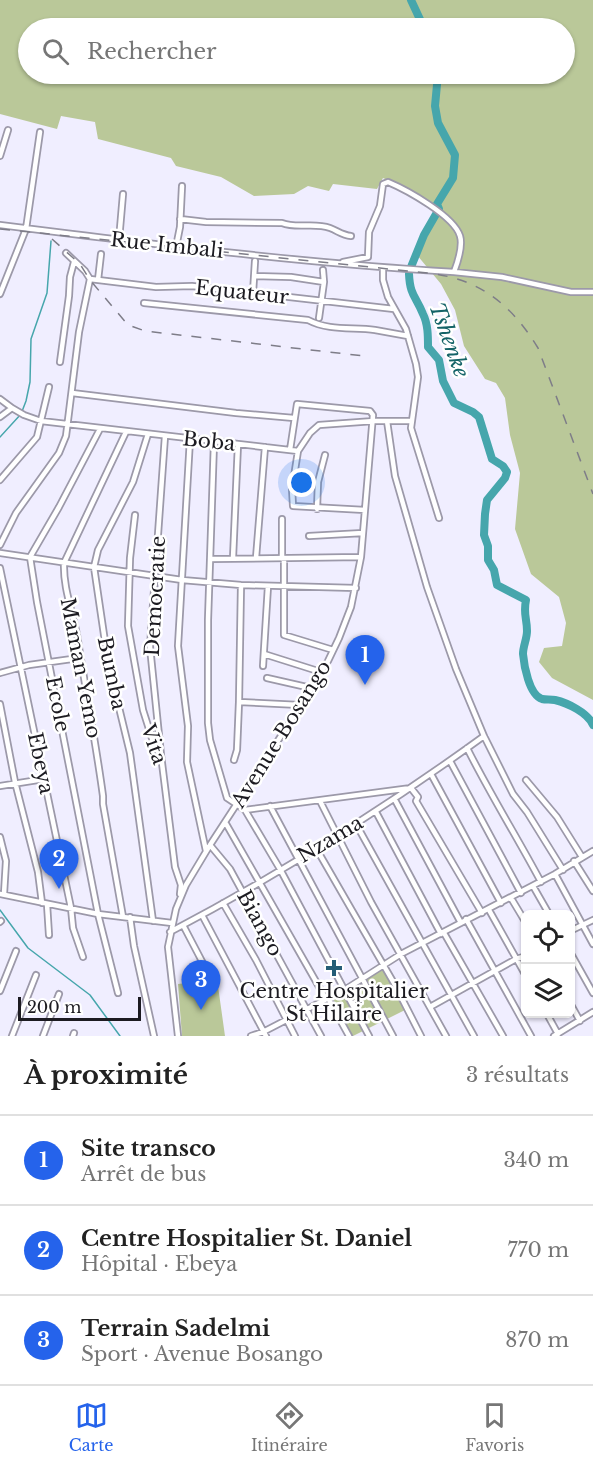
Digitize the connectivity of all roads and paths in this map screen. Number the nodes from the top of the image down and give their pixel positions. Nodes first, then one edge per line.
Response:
1 (8, 130) dead end
2 (40, 132) dead end
3 (0, 156) edge
4 (182, 186) dead end
5 (123, 194) dead end
6 (180, 219) junction
7 (0, 225) edge
8 (26, 229) junction
9 (351, 236) dead end
10 (119, 240) junction
11 (176, 247) junction
12 (66, 253) dead end
13 (101, 254) dead end
14 (255, 261) dead end
15 (75, 262) junction
16 (335, 263) junction
17 (383, 268) junction
18 (323, 270) dead end
19 (454, 273) junction
20 (254, 276) junction
21 (90, 279) junction
22 (98, 280) junction
23 (324, 282) junction
24 (253, 292) junction
25 (593, 292) edge
26 (0, 294) edge
27 (320, 301) junction
28 (144, 303) dead end
29 (394, 309) junction
30 (320, 318) dead end
31 (408, 336) junction
32 (60, 362) dead end
33 (49, 387) dead end
34 (72, 393) junction
35 (0, 399) edge
36 (12, 408) junction
37 (0, 417) edge
38 (294, 418) junction
39 (40, 421) junction
40 (374, 421) junction
41 (387, 421) junction
42 (412, 421) junction
43 (69, 425) junction
44 (100, 429) junction
45 (126, 432) junction
46 (148, 434) junction
47 (165, 436) junction
48 (190, 439) junction
49 (214, 442) junction
50 (238, 444) junction
51 (265, 447) junction
52 (290, 450) junction
53 (298, 451) junction
54 (325, 455) dead end
55 (0, 480) edge
56 (317, 508) junction
57 (365, 510) junction
58 (135, 515) dead end
59 (439, 518) dead end
60 (282, 519) dead end
61 (363, 533) junction
62 (309, 536) dead end
63 (0, 545) edge
64 (0, 553) edge
65 (30, 557) junction
66 (361, 557) junction
67 (233, 558) junction
68 (256, 558) junction
69 (283, 559) junction
70 (210, 560) junction
71 (64, 563) junction
72 (94, 567) junction
73 (0, 568) edge
74 (129, 572) junction
75 (154, 576) junction
76 (182, 580) junction
77 (209, 583) junction
78 (241, 585) junction
79 (268, 586) junction
80 (285, 587) junction
81 (356, 588) junction
82 (333, 650) junction
83 (264, 654) junction
84 (79, 658) junction
85 (50, 662) junction
86 (263, 666) dead end
87 (21, 669) junction
88 (321, 672) junction
89 (0, 673) edge
90 (267, 678) dead end
91 (311, 688) junction
92 (239, 702) junction
93 (0, 704) edge
94 (300, 705) junction
95 (484, 736) junction
96 (467, 748) junction
97 (161, 755) junction
98 (234, 760) dead end
99 (450, 761) junction
100 (432, 774) junction
101 (44, 779) junction
102 (526, 780) dead end
103 (15, 782) junction
104 (0, 786) edge
105 (411, 788) junction
106 (395, 800) junction
107 (320, 801) junction
108 (236, 805) junction
109 (270, 806) junction
110 (245, 810) junction
111 (376, 812) junction
112 (225, 822) junction
113 (356, 824) junction
114 (336, 836) junction
115 (0, 837) edge
116 (210, 845) junction
117 (316, 848) junction
118 (206, 851) junction
119 (593, 851) edge
120 (582, 857) junction
121 (298, 858) junction
122 (574, 861) junction
123 (280, 869) junction
124 (562, 870) junction
125 (555, 874) junction
126 (260, 881) junction
127 (541, 882) junction
128 (533, 886) junction
129 (593, 891) edge
130 (243, 892) junction
131 (521, 893) junction
132 (2, 894) edge
133 (511, 898) junction
134 (179, 900) junction
135 (44, 903) junction
136 (223, 903) junction
137 (501, 903) junction
138 (71, 908) junction
139 (489, 909) junction
140 (546, 910) edge
141 (482, 913) junction
142 (98, 914) junction
143 (202, 915) junction
144 (521, 916) edge
145 (123, 917) junction
146 (130, 917) junction
147 (593, 920) edge
148 (153, 921) junction
149 (464, 921) junction
150 (172, 923) junction
151 (183, 925) junction
152 (583, 926) junction
153 (575, 928) edge
154 (170, 932) junction
155 (442, 933) junction
156 (49, 935) dead end
157 (422, 944) junction
158 (593, 944) edge
159 (16, 951) dead end
160 (401, 954) junction
161 (83, 957) dead end
162 (521, 957) edge
163 (516, 959) junction
164 (575, 961) edge
165 (383, 967) junction
166 (521, 968) edge
167 (206, 969) dead end
168 (494, 971) junction
169 (36, 975) dead end
170 (363, 978) junction
171 (474, 983) junction
172 (346, 989) junction
173 (0, 991) edge
174 (118, 993) dead end
175 (593, 993) edge
176 (58, 994) dead end
177 (452, 995) junction
178 (327, 999) junction
179 (430, 1007) junction
180 (307, 1008) junction
181 (575, 1012) edge
182 (593, 1012) edge
183 (549, 1018) edge
184 (286, 1019) junction
185 (580, 1021) junction
186 (265, 1034) edge
187 (556, 1035) edge
188 (12, 1036) edge
189 (43, 1036) edge
190 (154, 1036) edge
191 (178, 1036) edge
192 (251, 1036) edge
193 (295, 1036) edge
194 (321, 1036) edge
195 (349, 1036) edge
196 (369, 1036) edge
197 (393, 1036) edge
198 (421, 1036) edge
199 (446, 1036) edge
200 (474, 1036) edge
201 (503, 1036) edge
202 (531, 1036) edge

1 - 3 street
2 - 8 street
4 - 6 street
5 - 10 street
6 - 9 street
6 - 11 street
7 - 8 street, Rue Imbali
8 - 10 street, Rue Imbali
8 - 26 street
10 - 11 street, Rue Imbali
11 - 16 street, Rue Imbali
12 - 15 street
13 - 22 street
14 - 20 street
15 - 21 street
15 - 32 street
16 - 17 street, Rue Imbali
16 - 19 street
17 - 19 street, Rue Imbali
17 - 29 street
18 - 23 street
19 - 25 street, Rue Imbali
20 - 23 street
20 - 24 street
21 - 22 street, Equateur
21 - 34 street
22 - 24 street, Equateur
23 - 27 street
24 - 27 street, Equateur
27 - 29 street, Equateur
27 - 30 street
28 - 31 street
29 - 31 street
31 - 42 street
33 - 39 street
34 - 38 street
34 - 43 street
35 - 36 street, Boba
36 - 37 street
36 - 39 street, Boba
38 - 40 street
38 - 52 street
39 - 43 street, Boba
39 - 55 street
40 - 41 street
40 - 53 street
40 - 57 street, Avenue Bosango
41 - 42 street
41 - 95 street
42 - 59 street
43 - 44 street, Boba
43 - 63 street
44 - 45 street, Boba
44 - 65 street
45 - 46 street, Boba
45 - 71 street, Maman Yemo
46 - 47 street, Boba
46 - 72 street, Bumba
47 - 48 street, Boba
47 - 75 street, Democratie
48 - 49 street, Boba
48 - 76 street
49 - 50 street, Boba
49 - 70 street
50 - 51 street, Boba
50 - 67 street
51 - 52 street, Boba
51 - 68 street
52 - 53 street, Boba
53 - 56 street
54 - 56 street
56 - 57 street
57 - 61 street, Avenue Bosango
58 - 74 street, Vita
60 - 69 street
61 - 62 street
61 - 66 street, Avenue Bosango
64 - 65 street
65 - 71 street
65 - 85 street, Ecole
66 - 69 street
66 - 81 street, Avenue Bosango
67 - 68 street
67 - 70 street
68 - 69 street
69 - 80 street
70 - 77 street
71 - 72 street
71 - 84 street, Maman Yemo
72 - 74 street
72 - 148 street, Bumba
73 - 87 street, Ebeya
74 - 75 street
74 - 97 street, Vita
75 - 76 street
75 - 97 street, Democratie
76 - 77 street
76 - 118 street
77 - 78 street
77 - 108 street
78 - 79 street
78 - 92 street
79 - 80 street
79 - 83 street
80 - 81 street
80 - 82 street
81 - 82 street, Avenue Bosango
82 - 88 street, Avenue Bosango
83 - 86 street
83 - 88 street
84 - 85 street
84 - 145 street, Maman Yemo
85 - 87 street
85 - 142 street, Ecole
87 - 89 street
87 - 101 street, Ebeya
88 - 91 street, Avenue Bosango
90 - 91 street
91 - 94 street, Avenue Bosango
92 - 94 street
92 - 98 street
93 - 103 street
94 - 108 street, Avenue Bosango
95 - 96 street, Nzama
95 - 124 street
96 - 99 street, Nzama
96 - 127 street
97 - 134 street, Vita
99 - 100 street, Nzama
99 - 131 street
100 - 105 street, Nzama
100 - 137 street
101 - 103 street
101 - 138 street, Ebeya
102 - 120 street
103 - 104 street
103 - 135 street
105 - 106 street, Nzama
105 - 107 street
105 - 141 street
106 - 111 street, Nzama
106 - 149 street
107 - 109 street
107 - 114 street
108 - 110 street
108 - 112 street, Avenue Bosango
109 - 110 street
109 - 121 street
110 - 123 street
111 - 113 street, Nzama
111 - 155 street
112 - 116 street, Avenue Bosango
112 - 126 street
113 - 114 street, Nzama
113 - 157 street
114 - 117 street, Nzama
114 - 160 street
115 - 132 street
116 - 118 street, Avenue Bosango
116 - 130 street, Biango
117 - 121 street, Nzama
117 - 165 street
118 - 134 street, Avenue Bosango
119 - 120 street
120 - 122 street
121 - 123 street, Nzama
121 - 170 street
122 - 124 street
122 - 129 street
123 - 126 street, Nzama
123 - 172 street
124 - 125 street
125 - 127 street
125 - 152 street
126 - 130 street, Nzama
126 - 178 street
127 - 128 street
128 - 131 street
128 - 140 street
130 - 136 street, Nzama
130 - 180 street, Biango
131 - 133 street
132 - 135 street
133 - 137 street
133 - 144 street
134 - 150 street, Avenue Bosango
135 - 138 street
135 - 156 street
136 - 143 street, Nzama
136 - 184 street
137 - 139 street
138 - 142 street
138 - 161 street, Ebeya
139 - 141 street
139 - 163 street
141 - 149 street
142 - 145 street
142 - 174 street, Ecole
143 - 151 street, Nzama
143 - 186 street
145 - 146 street
146 - 148 street
146 - 190 street
147 - 152 street
148 - 150 street
149 - 155 street
149 - 168 street
150 - 154 street, Avenue Bosango
151 - 154 street, Nzama
151 - 167 street
152 - 153 street
152 - 158 street
154 - 191 street, Avenue Bosango
155 - 157 street
155 - 171 street
157 - 160 street
157 - 177 street
159 - 173 street
160 - 165 street
160 - 179 street
162 - 163 street
163 - 166 street
163 - 168 street
164 - 175 street
165 - 170 street
165 - 198 street
168 - 171 street
168 - 202 street
169 - 188 street
170 - 172 street
170 - 197 street
171 - 177 street
171 - 201 street
172 - 178 street
172 - 196 street
176 - 189 street
177 - 179 street
177 - 200 street
178 - 180 street
178 - 195 street
179 - 199 street
180 - 184 street
180 - 194 street, Biango
181 - 185 street
182 - 185 street
183 - 187 street
184 - 186 street
184 - 193 street
185 - 187 street
186 - 192 street

